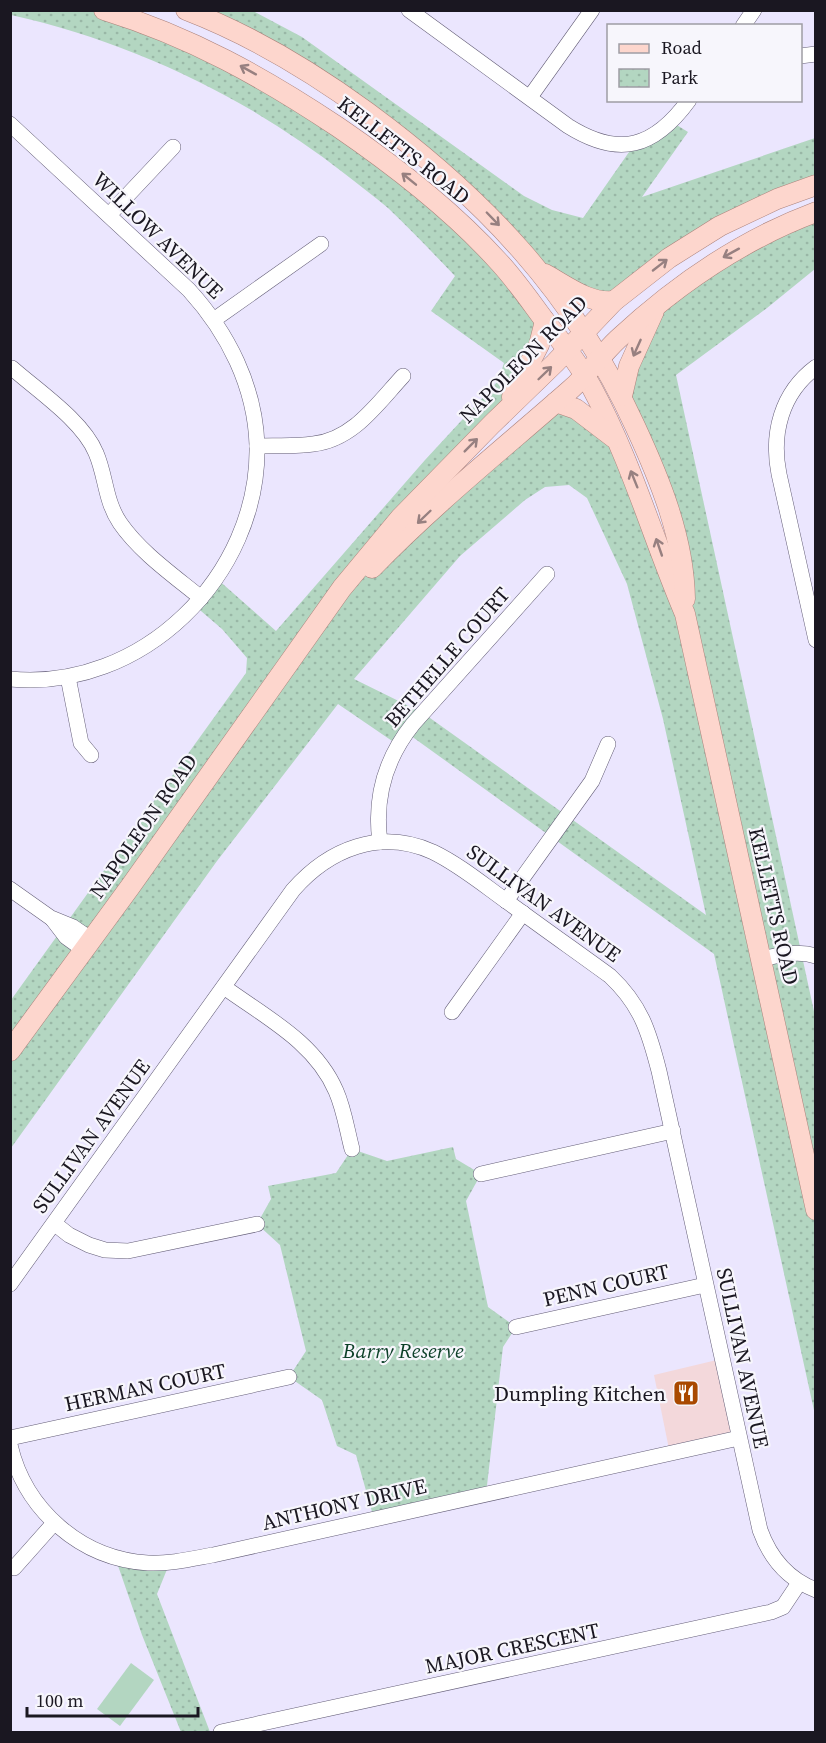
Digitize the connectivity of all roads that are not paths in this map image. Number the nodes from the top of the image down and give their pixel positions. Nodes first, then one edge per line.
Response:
1 (104, 10) edge
2 (186, 10) edge
3 (592, 10) edge
4 (754, 10) edge
5 (412, 11) edge
6 (744, 24) edge
7 (530, 97) junction
8 (687, 102) edge
9 (10, 124) edge
10 (173, 147) dead end
11 (816, 185) edge
12 (816, 212) edge
13 (109, 215) junction
14 (321, 244) dead end
15 (540, 272) junction
16 (614, 301) junction
17 (658, 303) junction
18 (214, 319) junction
19 (545, 321) junction
20 (585, 332) junction
21 (568, 350) junction
22 (601, 358) junction
23 (12, 368) dead end
24 (816, 368) edge
25 (584, 375) junction
26 (403, 376) dead end
27 (622, 396) junction
28 (556, 402) junction
29 (504, 412) junction
30 (618, 441) junction
31 (257, 446) junction
32 (547, 574) dead end
33 (201, 598) junction
34 (685, 614) junction
35 (314, 629) junction
36 (816, 640) edge
37 (68, 677) junction
38 (10, 679) edge
39 (608, 744) dead end
40 (91, 755) dead end
41 (380, 842) junction
42 (10, 889) edge
43 (506, 901) junction
44 (523, 914) junction
45 (88, 945) junction
46 (816, 956) edge
47 (761, 959) junction
48 (224, 987) junction
49 (452, 1012) dead end
50 (10, 1051) edge
51 (673, 1131) junction
52 (352, 1149) dead end
53 (481, 1174) dead end
54 (816, 1209) edge
55 (55, 1224) junction
56 (257, 1224) dead end
57 (10, 1284) edge
58 (705, 1284) junction
59 (516, 1327) dead end
60 (289, 1377) dead end
61 (10, 1438) edge
62 (739, 1438) junction
63 (10, 1444) edge
64 (54, 1523) junction
65 (14, 1568) dead end
66 (799, 1583) junction
67 (816, 1590) edge
68 (221, 1732) edge

19 -> 1 main road, KELLETTS ROAD
2 -> 15 main road, KELLETTS ROAD
3 - 7 street
4 - 6 street
5 - 7 street
7 - 8 street
9 - 13 street, WILLOW AVENUE
10 - 13 street
16 -> 11 main road, NAPOLEON ROAD
12 -> 17 main road, NAPOLEON ROAD
13 - 18 street, WILLOW AVENUE
14 - 18 street
15 - 16 main road
15 - 20 main road, KELLETTS ROAD
16 - 20 main road, NAPOLEON ROAD
17 - 22 main road, NAPOLEON ROAD
17 -> 27 main road
18 - 31 street, WILLOW AVENUE
19 - 21 main road, KELLETTS ROAD
19 - 29 main road
20 - 21 main road, NAPOLEON ROAD
20 - 22 main road, KELLETTS ROAD
21 - 25 main road, KELLETTS ROAD
29 -> 21 main road, NAPOLEON ROAD
22 - 25 main road, NAPOLEON ROAD
22 - 27 main road, KELLETTS ROAD
23 - 33 street
24 - 36 street
25 - 28 main road, NAPOLEON ROAD
25 - 30 main road, KELLETTS ROAD
26 - 31 street
27 - 34 main road, KELLETTS ROAD
28 - 30 main road
28 -> 35 main road, NAPOLEON ROAD
35 -> 29 main road, NAPOLEON ROAD
34 -> 30 main road, KELLETTS ROAD
31 - 33 street, WILLOW AVENUE
32 - 41 street, BETHELLE COURT
33 - 37 street, WILLOW AVENUE
34 - 47 main road, KELLETTS ROAD
35 - 45 main road, NAPOLEON ROAD
37 - 38 street, WILLOW AVENUE
37 - 40 street
39 - 43 street
41 - 43 street, SULLIVAN AVENUE
41 - 48 street, SULLIVAN AVENUE
42 - 45 street
43 - 44 street, SULLIVAN AVENUE
44 - 49 street
44 - 51 street, SULLIVAN AVENUE
45 - 50 main road, NAPOLEON ROAD
46 - 47 street
47 - 54 main road, KELLETTS ROAD
48 - 52 street
48 - 55 street, SULLIVAN AVENUE
51 - 53 street
51 - 58 street, SULLIVAN AVENUE
55 - 56 street
55 - 57 street, SULLIVAN AVENUE
58 - 59 street, PENN COURT
58 - 62 street, SULLIVAN AVENUE
60 - 61 street, HERMAN COURT
62 - 64 street, ANTHONY DRIVE
62 - 66 street, SULLIVAN AVENUE
63 - 64 street, ANTHONY DRIVE
64 - 65 street
66 - 67 street, SULLIVAN AVENUE
66 - 68 street, MAJOR CRESCENT

